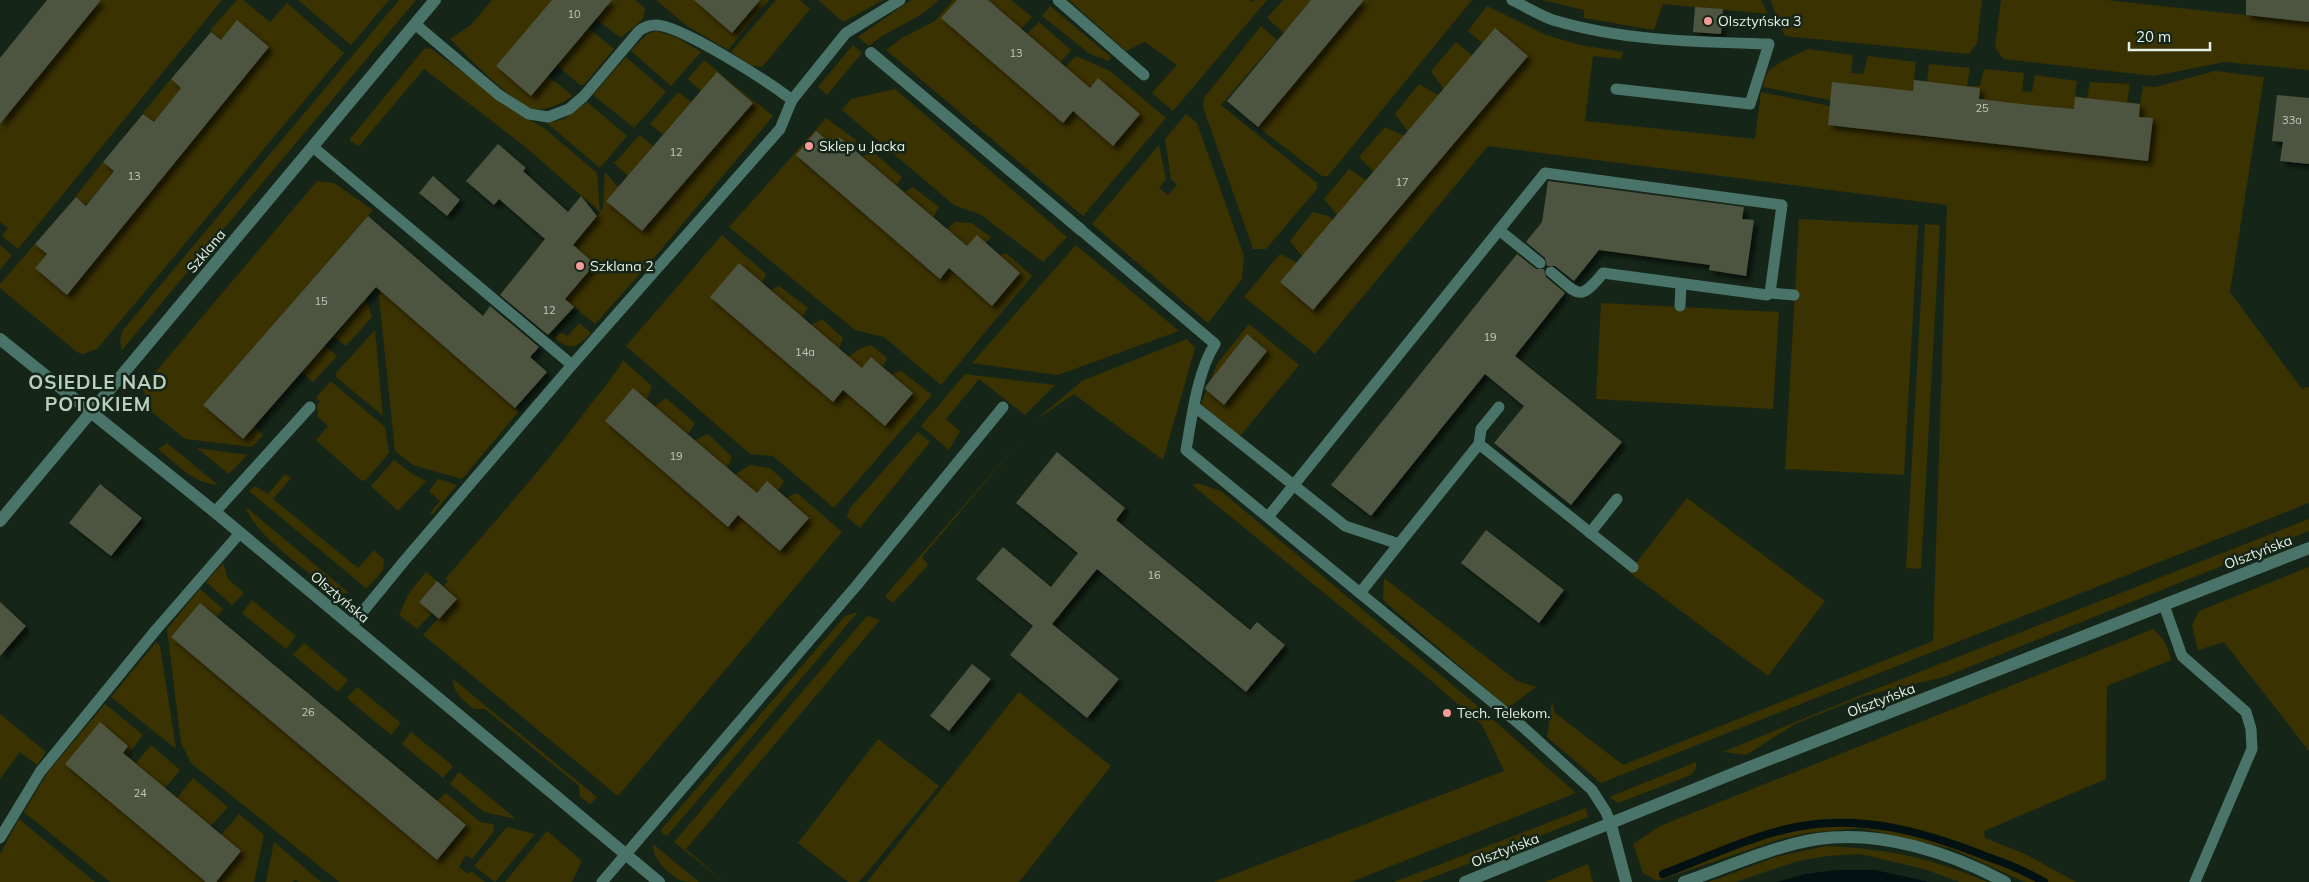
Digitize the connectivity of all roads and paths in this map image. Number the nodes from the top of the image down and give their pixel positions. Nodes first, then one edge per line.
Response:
1 (435, 0) edge
2 (900, 0) edge
3 (1058, 0) edge
4 (1512, 0) edge
5 (415, 24) junction
6 (871, 54) dead end
7 (1144, 75) dead end
8 (1616, 89) dead end
9 (792, 100) junction
10 (313, 146) junction
11 (1081, 230) joint
12 (1499, 230) junction
13 (1540, 262) dead end
14 (1551, 272) dead end
15 (1681, 284) junction
16 (1770, 293) junction
17 (1794, 295) dead end
18 (1680, 306) dead end
19 (0, 339) edge
20 (572, 366) junction
21 (1004, 406) dead end
22 (1194, 406) junction
23 (310, 407) dead end
24 (1499, 407) dead end
25 (90, 413) junction
26 (1478, 444) junction
27 (1294, 486) junction
28 (1617, 499) dead end
29 (215, 512) junction
30 (1268, 517) junction
31 (0, 521) edge
32 (240, 533) junction
33 (1590, 533) junction
34 (1399, 544) junction
35 (2309, 548) edge
36 (1633, 567) dead end
37 (1360, 593) junction
38 (2164, 606) junction
39 (351, 626) junction
40 (1611, 825) junction
41 (0, 838) edge
42 (625, 854) junction
43 (602, 882) edge
44 (659, 882) edge
45 (1465, 882) edge
46 (1626, 882) edge
47 (1684, 882) edge
48 (2005, 882) edge
49 (2196, 882) edge

1 - 5 street, Szklana
2 - 9 lane
3 - 7 lane
4 - 8 lane
5 - 9 lane
5 - 10 street, Szklana
6 - 11 street
9 - 20 lane
10 - 20 lane
10 - 25 street, Szklana
11 - 22 lane
12 - 13 lane
12 - 16 lane
12 - 27 lane
14 - 15 lane
15 - 16 lane
15 - 18 lane
16 - 17 lane
19 - 25 street, Olsztyńska
20 - 39 lane
21 - 42 lane
22 - 27 lane
22 - 30 lane
23 - 29 lane
24 - 26 lane
25 - 29 street, Olsztyńska
25 - 31 street, Szklana
26 - 33 lane
26 - 34 lane
27 - 30 lane
27 - 34 lane
28 - 33 lane
29 - 32 street, Olsztyńska
30 - 37 lane
32 - 39 street, Olsztyńska
32 - 41 lane
33 - 36 lane
34 - 37 lane
35 - 38 street, Olsztyńska
37 - 40 lane
38 - 40 street, Olsztyńska
38 - 49 lane
39 - 42 street, Olsztyńska
40 - 45 street, Olsztyńska
40 - 46 street
42 - 43 lane
42 - 44 street, Olsztyńska
47 - 48 street

